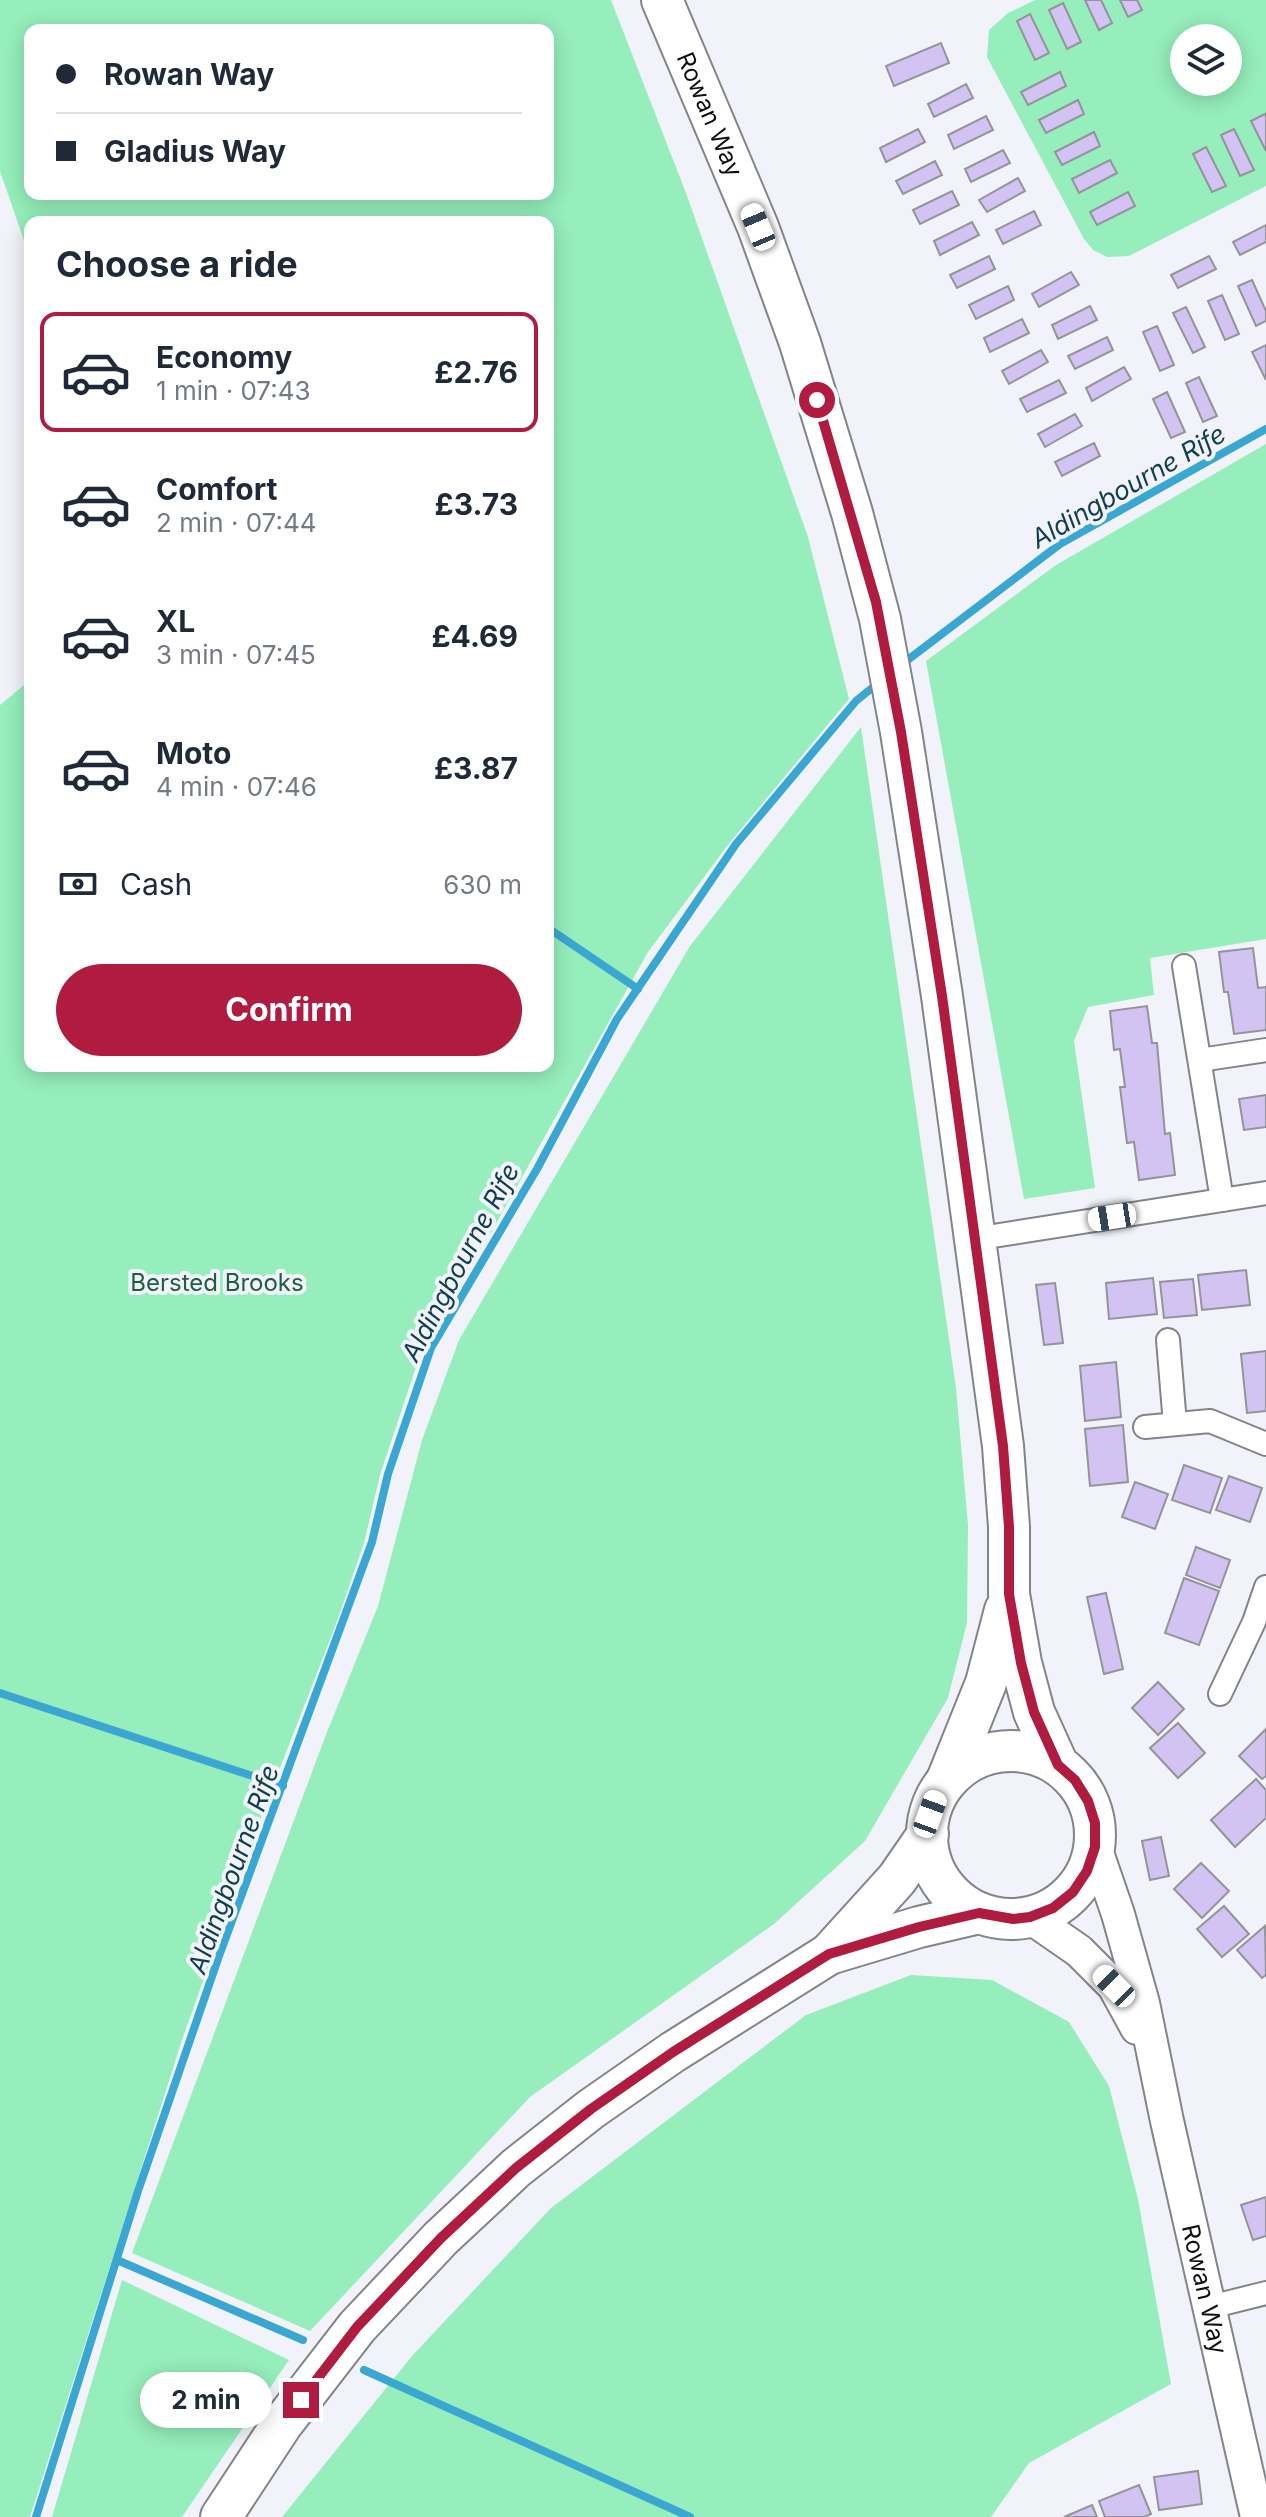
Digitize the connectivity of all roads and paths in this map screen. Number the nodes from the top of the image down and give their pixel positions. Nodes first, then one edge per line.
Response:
1 (662, 0) edge
2 (1184, 966) dead end
3 (1266, 1050) edge
4 (1200, 1060) junction
5 (1266, 1193) edge
6 (1222, 1200) junction
7 (974, 1239) junction
8 (1168, 1340) dead end
9 (1175, 1424) junction
10 (1145, 1427) dead end
11 (1266, 1444) edge
12 (1266, 1587) edge
13 (1009, 1594) junction
14 (1220, 1694) dead end
15 (1058, 1765) junction
16 (947, 1780) junction
17 (928, 1834) junction
18 (1095, 1847) junction
19 (979, 1913) junction
20 (1030, 1917) junction
21 (829, 1954) junction
22 (1154, 2059) junction
23 (1266, 2293) edge
24 (1210, 2307) junction
25 (221, 2517) edge
26 (1257, 2517) edge

1 - 7 highway, Rowan Way
2 - 4 street
3 - 4 street
4 - 6 street
5 - 6 street
6 - 7 street
7 - 13 highway, Rowan Way
8 - 9 street
9 - 10 street
9 - 11 street
12 - 14 street
13 - 15 highway, Rowan Way
13 - 16 highway, Rowan Way
15 - 16 highway
15 - 18 highway
16 - 17 highway
17 - 19 highway
17 - 21 highway
18 - 20 highway
18 - 22 street, Rowan Way
19 - 20 highway
19 - 21 highway
20 - 22 street, Rowan Way
21 - 25 highway
22 - 24 street, Rowan Way
23 - 24 street
24 - 26 street, Rowan Way

